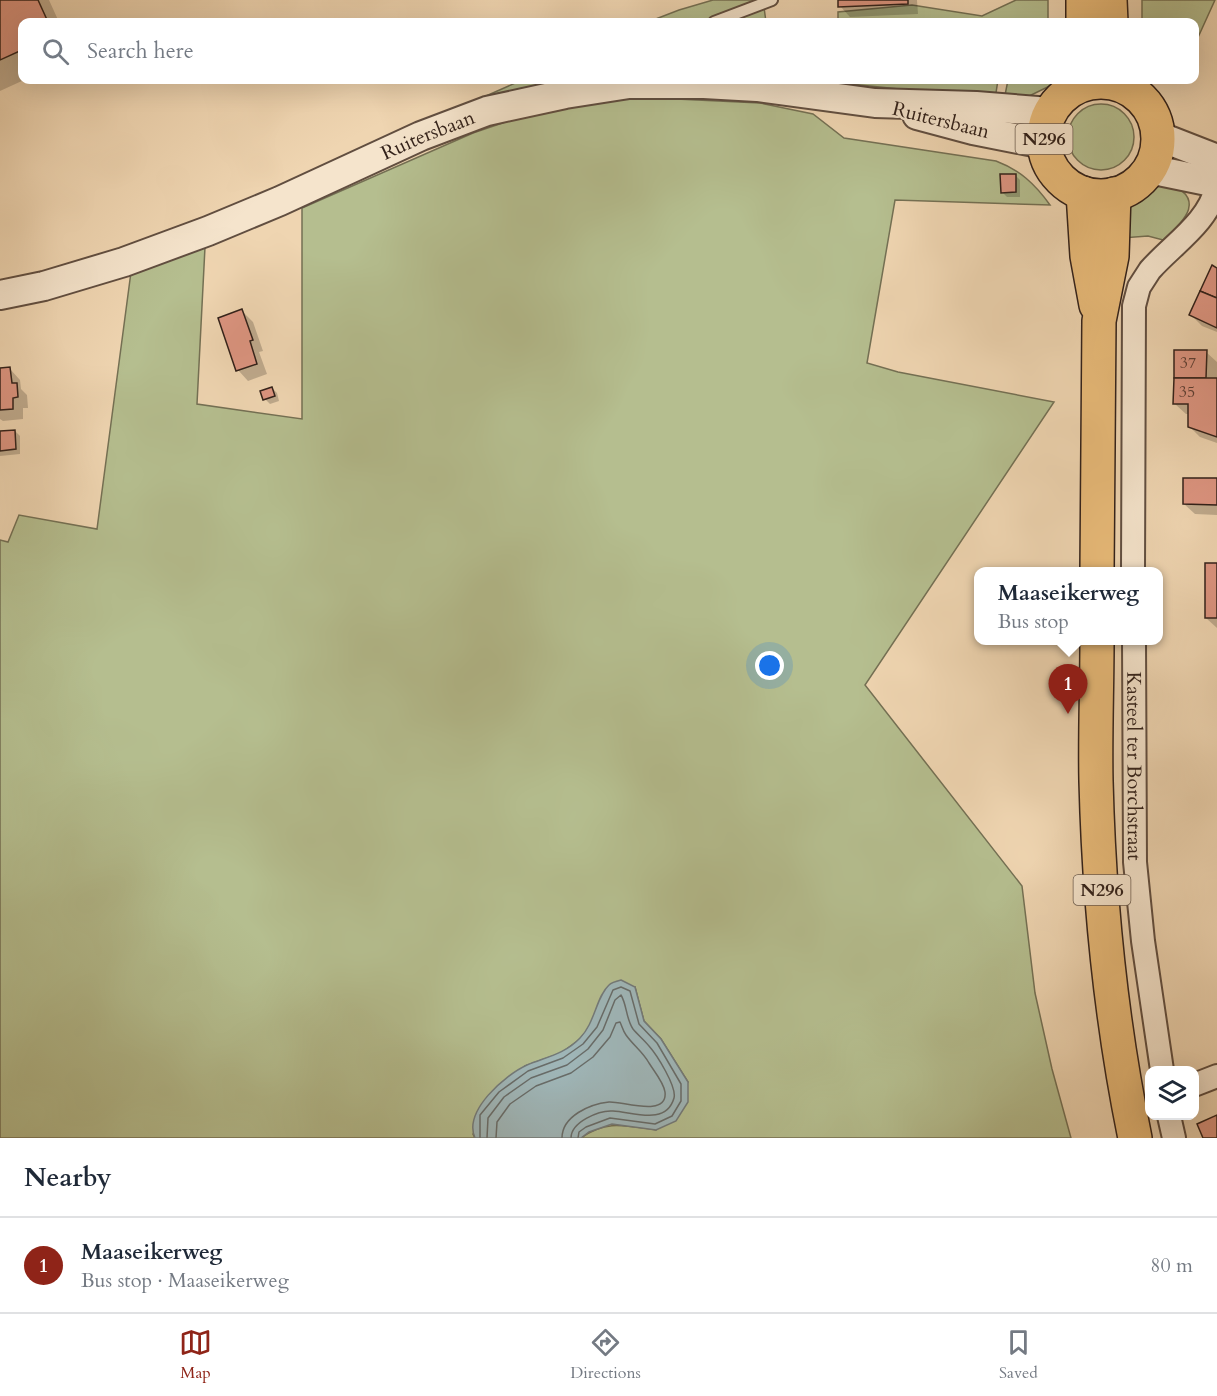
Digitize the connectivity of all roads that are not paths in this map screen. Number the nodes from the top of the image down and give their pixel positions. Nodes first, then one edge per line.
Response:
1 (772, 0) edge
2 (1083, 0) edge
3 (1110, 0) edge
4 (725, 18) edge
5 (1083, 18) edge
6 (1111, 18) edge
7 (629, 84) edge
8 (716, 84) edge
9 (1080, 84) edge
10 (1120, 84) edge
11 (875, 104) junction
12 (1050, 112) junction
13 (1158, 136) junction
14 (1044, 144) junction
15 (1217, 159) edge
16 (1149, 169) junction
17 (1217, 184) edge
18 (1099, 194) junction
19 (0, 295) edge
20 (1097, 567) edge
21 (1134, 567) edge
22 (1097, 645) edge
23 (1134, 645) edge
24 (1161, 1066) edge
25 (1217, 1076) edge
26 (1199, 1083) edge
27 (1170, 1120) edge
28 (1135, 1138) edge
29 (1174, 1138) edge

1 - 4 lane
2 - 5 main road
3 - 6 main road
7 - 19 street, Ruitersbaan
8 - 11 street, Ruitersbaan
9 - 12 main road, N296
10 - 13 main road, N296
11 - 12 street, Ruitersbaan
11 - 14 street, Ruitersbaan
12 - 14 main road, N296
13 - 15 street
13 - 16 main road
14 - 18 main road, N296
16 - 17 street
16 - 18 main road
17 - 21 street
18 - 20 main road
22 - 28 main road, N296
23 - 24 street, Kasteel ter Borchstraat
25 - 26 street
27 - 29 street

